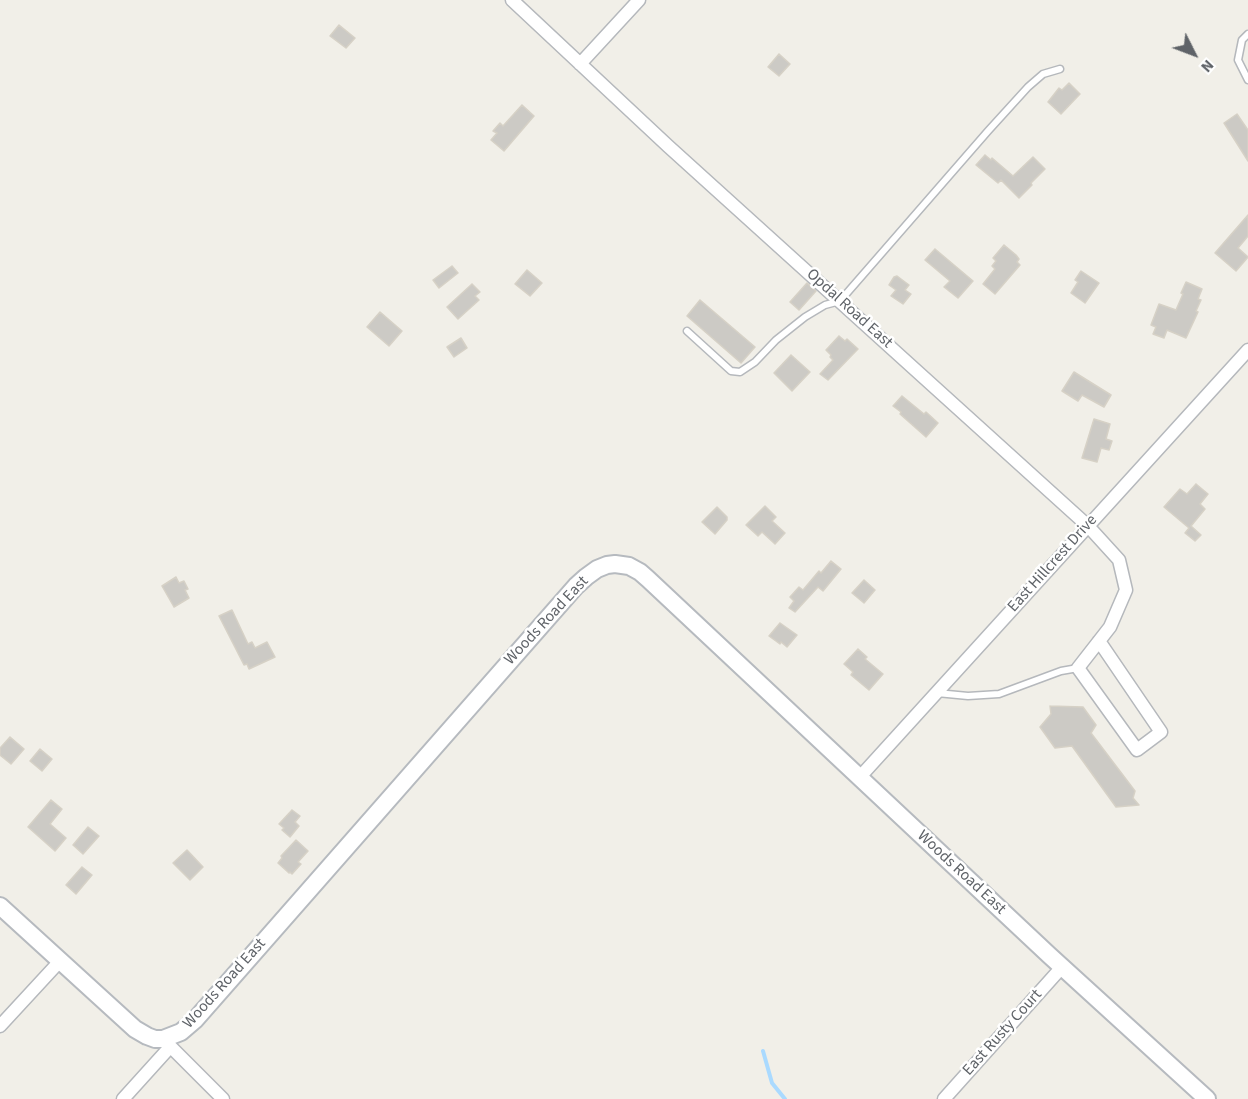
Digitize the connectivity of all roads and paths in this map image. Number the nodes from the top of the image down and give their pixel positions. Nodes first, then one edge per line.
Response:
1 (512, 0) edge
2 (639, 0) edge
3 (1248, 34) edge
4 (580, 64) junction
5 (1060, 69) dead end
6 (1248, 80) edge
7 (840, 301) junction
8 (687, 331) dead end
9 (1248, 350) edge
10 (1088, 526) junction
11 (1099, 641) junction
12 (1078, 668) junction
13 (936, 692) junction
14 (859, 778) junction
15 (0, 906) edge
16 (60, 961) junction
17 (1062, 967) junction
18 (0, 1026) edge
19 (166, 1043) junction
20 (123, 1099) edge
21 (223, 1099) edge
22 (944, 1099) edge
23 (1207, 1099) edge

1 - 4 street, Opdal Road East
2 - 4 street
3 - 6 lane
4 - 7 street, Opdal Road East
5 - 7 lane
7 - 8 lane
7 - 10 street, Opdal Road East
9 - 10 street, East Hillcrest Drive
10 - 11 street, Opdal Road East
10 - 13 street, East Hillcrest Drive
11 - 12 street, Opdal Road East
11 - 12 street
12 - 13 lane
13 - 14 street, East Hillcrest Drive
14 - 17 main road, Woods Road East
14 - 19 main road, Woods Road East
15 - 16 main road
16 - 18 street
16 - 19 main road
17 - 22 street, East Rusty Court
17 - 23 main road, Woods Road East
19 - 20 street
19 - 21 street

